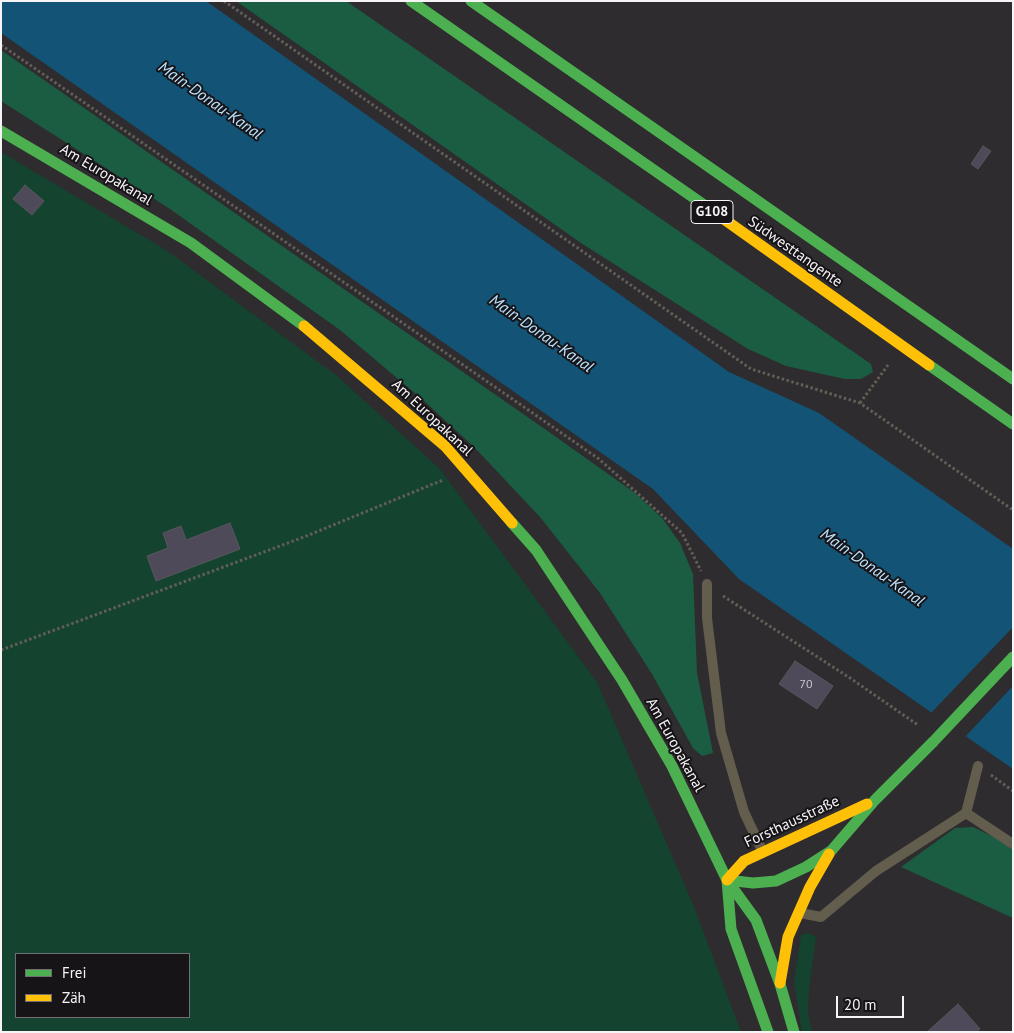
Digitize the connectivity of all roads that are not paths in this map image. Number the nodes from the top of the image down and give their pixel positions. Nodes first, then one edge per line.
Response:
1 (411, 1) edge
2 (471, 1) edge
3 (1, 131) edge
4 (1013, 379) edge
5 (1013, 424) edge
6 (707, 584) road end
7 (1013, 657) edge
8 (978, 766) road end
9 (875, 800) junction
10 (966, 812) junction
11 (1013, 844) edge
12 (763, 851) junction
13 (831, 851) junction
14 (727, 880) junction
15 (799, 912) junction
16 (780, 984) junction
17 (768, 1032) edge
18 (794, 1032) edge

1 - 5 main road, Südwesttangente / G108
2 - 4 main road, Südwesttangente / G108
3 - 14 main road, Am Europakanal
6 - 12 lane
7 - 9 main road, Forsthausstraße, bridge
8 - 10 lane
9 - 12 main road, Forsthausstraße
9 - 13 main road, Forsthausstraße
10 - 11 lane
10 - 15 lane
12 - 14 main road, Forsthausstraße
13 - 14 main road, Forsthausstraße
13 - 15 main road
14 - 16 main road, Am Europakanal
14 - 17 main road, Am Europakanal
15 - 16 main road
16 - 18 main road, Am Europakanal

